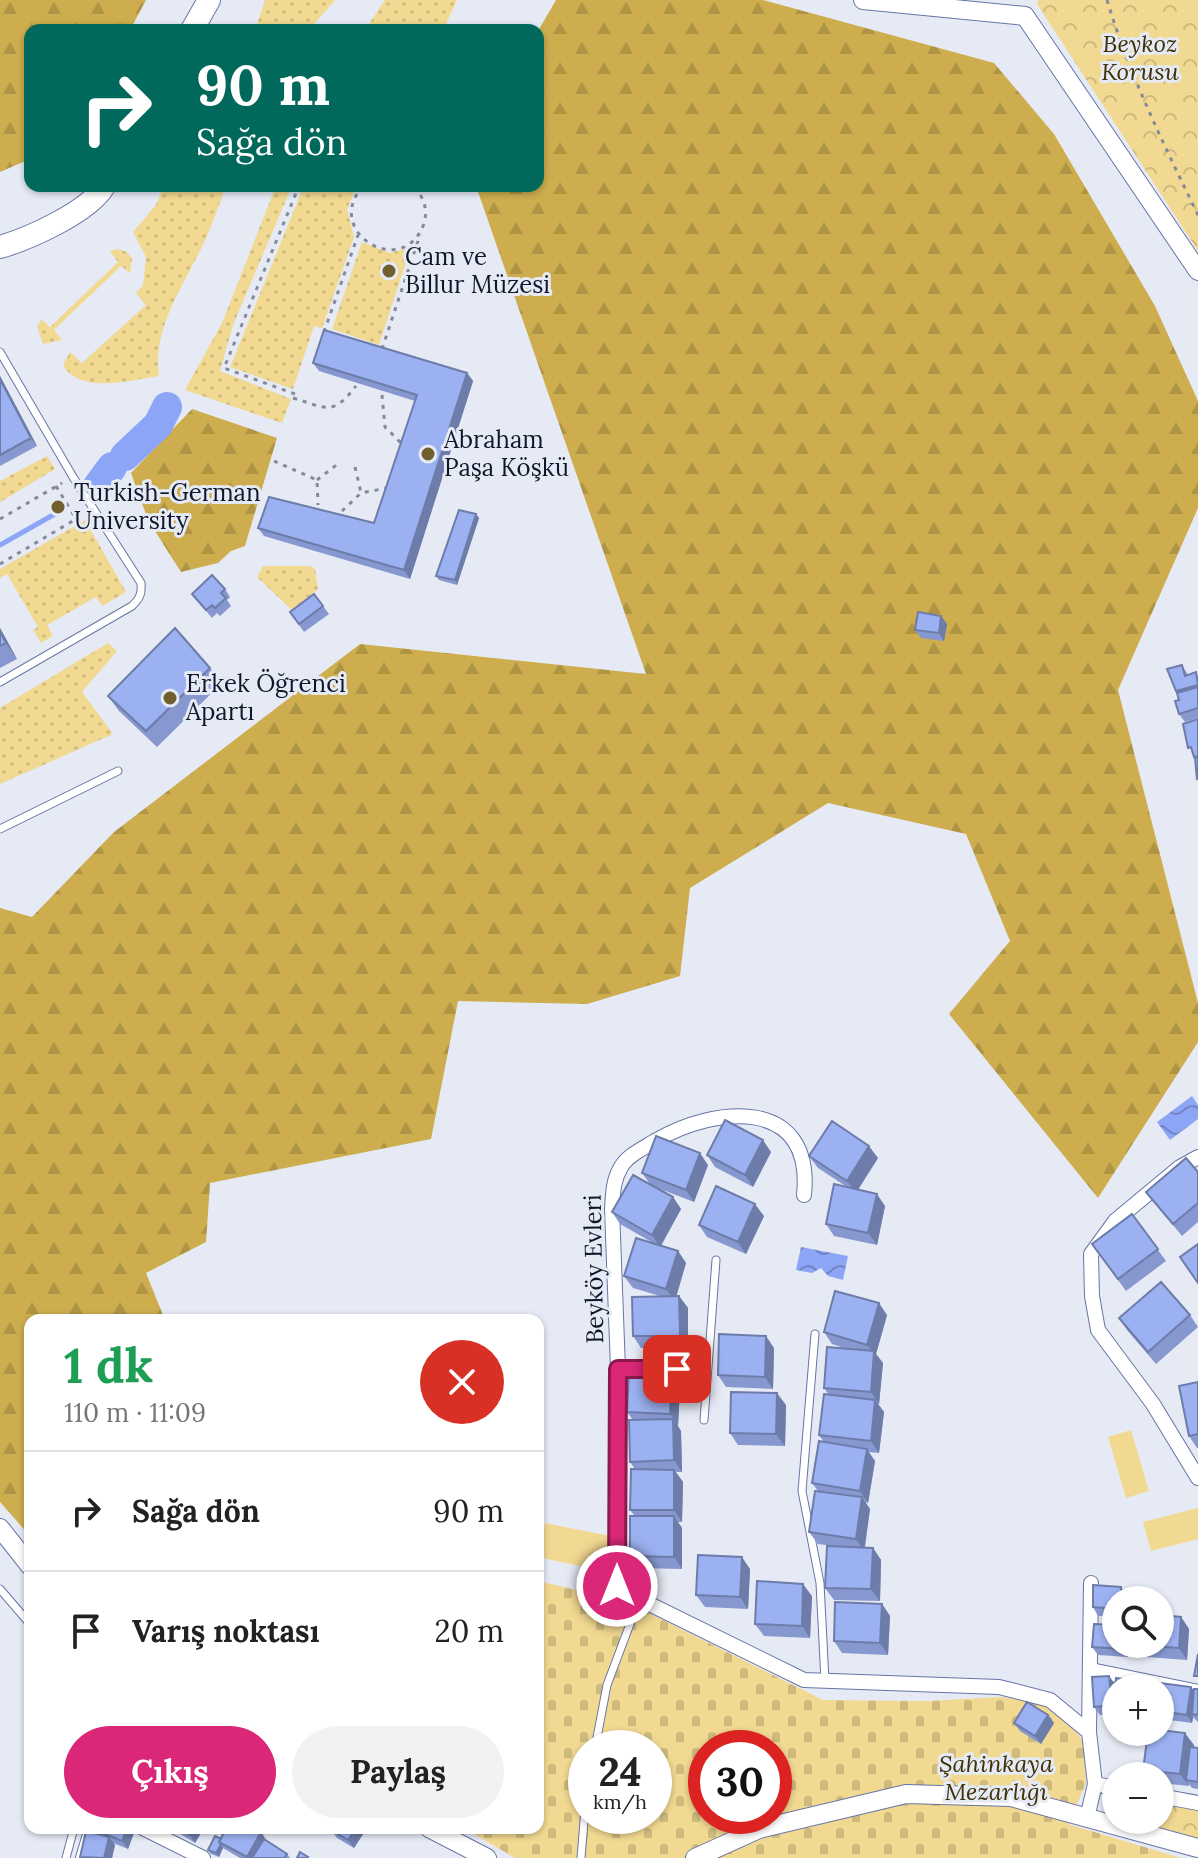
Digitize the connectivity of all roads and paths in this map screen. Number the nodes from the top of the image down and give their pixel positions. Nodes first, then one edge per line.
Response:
1 (209, 0) edge
2 (863, 0) edge
3 (1107, 0) edge
4 (195, 24) edge
5 (101, 192) edge
6 (297, 192) edge
7 (359, 192) edge
8 (419, 192) edge
9 (1198, 215) edge
10 (425, 221) junction
11 (358, 235) junction
12 (0, 247) edge
13 (1198, 271) edge
14 (324, 332) edge
15 (382, 349) edge
16 (0, 354) edge
17 (356, 386) edge
18 (382, 395) edge
19 (402, 444) edge
20 (274, 461) dead end
21 (339, 463) dead end
22 (355, 467) dead end
23 (73, 477) junction
24 (317, 480) junction
25 (56, 486) junction
26 (387, 488) edge
27 (361, 493) junction
28 (318, 505) dead end
29 (93, 509) junction
30 (342, 511) edge
31 (0, 519) edge
32 (76, 519) junction
33 (0, 564) edge
34 (0, 682) edge
35 (118, 771) dead end
36 (0, 829) edge
37 (1198, 1157) edge
38 (804, 1195) dead end
39 (716, 1260) dead end
40 (815, 1334) dead end
41 (618, 1369) junction
42 (706, 1369) junction
43 (704, 1420) dead end
44 (1198, 1478) edge
45 (0, 1528) edge
46 (24, 1558) edge
47 (1091, 1583) edge
48 (0, 1589) edge
49 (24, 1617) edge
50 (630, 1624) dead end
51 (1091, 1670) junction
52 (825, 1683) junction
53 (1198, 1692) edge
54 (598, 1730) edge
55 (1089, 1732) junction
56 (1095, 1784) junction
57 (1102, 1785) edge
58 (1174, 1799) edge
59 (1198, 1803) edge
60 (1087, 1818) junction
61 (72, 1834) edge
62 (90, 1834) edge
63 (155, 1834) edge
64 (437, 1834) edge
65 (583, 1834) edge
66 (1198, 1848) edge
67 (460, 1852) edge
68 (66, 1858) edge
69 (83, 1858) edge
70 (203, 1858) edge
71 (487, 1858) edge
72 (581, 1858) edge
73 (695, 1858) edge

1 - 4 main road
2 - 13 street
3 - 9 path
5 - 12 main road
6 - 17 path
7 - 11 path
8 - 10 path
10 - 11 path
10 - 15 path
11 - 14 path
16 - 23 lane
18 - 19 path
20 - 24 path
21 - 24 path
22 - 27 path
23 - 25 path
23 - 29 lane
24 - 28 path
25 - 31 path
25 - 32 path
26 - 27 path
27 - 30 path
29 - 32 path
29 - 34 lane
32 - 33 path
35 - 36 lane
37 - 44 street
38 - 41 street, Beyköy Evleri
39 - 42 lane
40 - 52 lane
41 - 42 lane
41 - 52 street, Beyköy Evleri
42 - 43 lane
45 - 46 street
47 - 51 street
48 - 49 lane
50 - 54 lane
51 - 53 street
51 - 55 street
52 - 55 street, Beyköy Evleri
55 - 56 street
56 - 57 street
56 - 60 street
58 - 59 street
60 - 66 street
60 - 73 street
61 - 68 lane
62 - 69 street
63 - 70 street
64 - 67 street
65 - 72 lane
67 - 71 street

